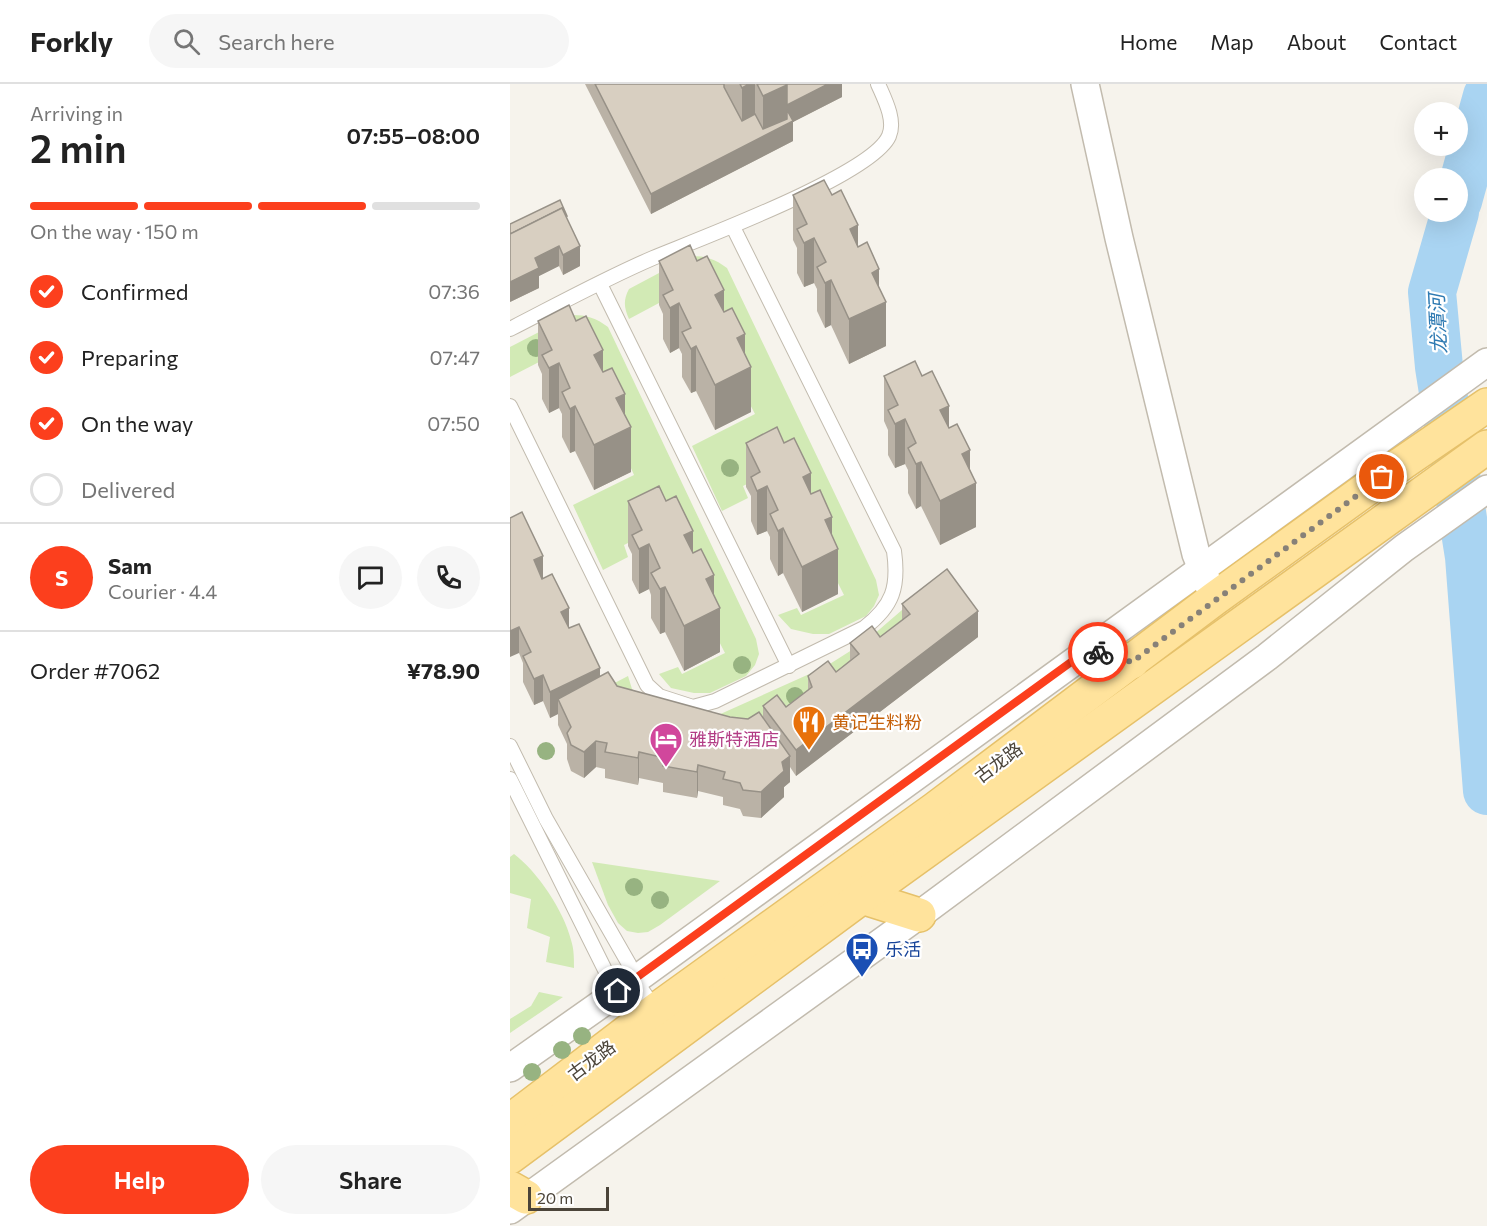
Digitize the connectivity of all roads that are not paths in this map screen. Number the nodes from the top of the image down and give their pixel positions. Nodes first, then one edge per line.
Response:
1 (878, 84) edge
2 (1085, 84) edge
3 (733, 227) junction
4 (600, 284) junction
5 (510, 329) edge
6 (1487, 362) edge
7 (1487, 405) edge
8 (510, 406) edge
9 (1487, 447) edge
10 (1487, 489) edge
11 (1202, 568) junction
12 (1214, 599) junction
13 (1089, 649) junction
14 (1132, 662) junction
15 (789, 666) junction
16 (510, 746) edge
17 (510, 779) edge
18 (862, 897) junction
19 (918, 915) junction
20 (627, 986) junction
21 (648, 1017) junction
22 (510, 1068) edge
23 (510, 1121) edge
24 (510, 1157) edge
25 (515, 1198) edge

1 - 3 lane
2 - 11 street
3 - 4 lane
3 - 15 lane
4 - 5 lane
4 - 15 lane
6 - 11 street
7 - 12 main road, 古龙路
8 - 15 lane
9 - 18 main road, 古龙路
10 - 19 street
11 - 12 street
11 - 13 street
12 - 14 main road, 古龙路
13 - 14 main road
13 - 20 street
14 - 21 main road, 古龙路
16 - 20 lane
17 - 20 lane
18 - 19 main road
18 - 24 main road, 古龙路
19 - 25 street
20 - 21 lane
20 - 21 lane
20 - 22 street
21 - 23 main road, 古龙路

